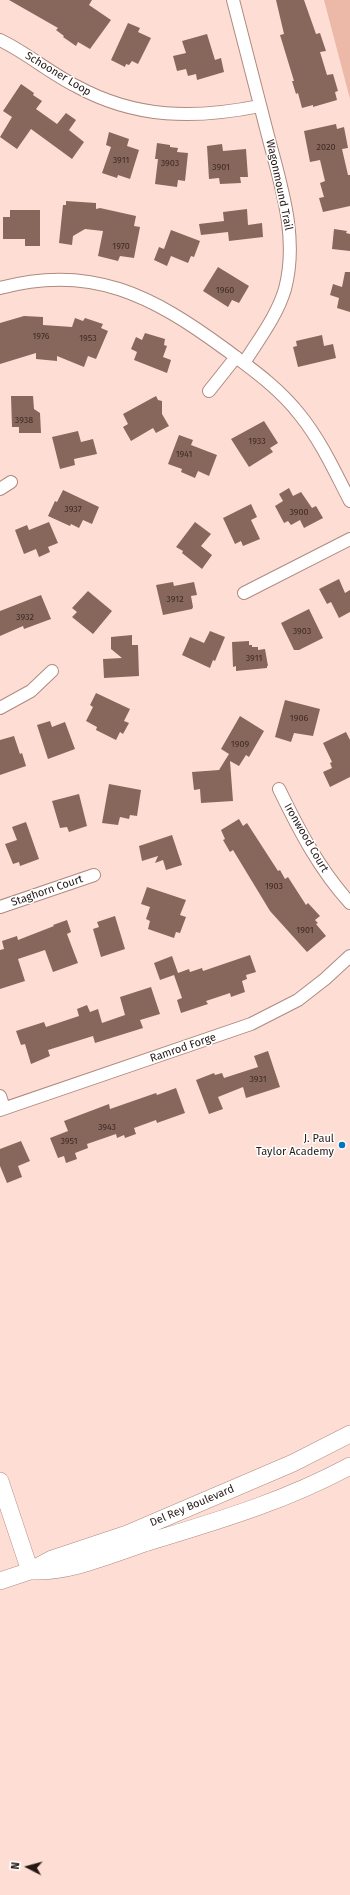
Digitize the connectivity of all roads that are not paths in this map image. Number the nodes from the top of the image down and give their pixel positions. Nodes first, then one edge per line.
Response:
1 (233, 0) edge
2 (0, 40) edge
3 (260, 106) junction
4 (0, 288) edge
5 (240, 360) junction
6 (208, 391) dead end
7 (11, 482) dead end
8 (0, 489) edge
9 (350, 501) edge
10 (350, 539) edge
11 (244, 593) dead end
12 (52, 671) dead end
13 (0, 708) edge
14 (279, 789) dead end
15 (94, 875) dead end
16 (350, 903) edge
17 (0, 907) edge
18 (350, 956) edge
19 (0, 1096) edge
20 (2, 1109) edge
21 (350, 1434) edge
22 (350, 1466) edge
23 (0, 1481) edge
24 (30, 1571) junction
25 (0, 1581) edge

1 - 3 street, Wagonmound Trail
2 - 3 street, Schooner Loop
3 - 5 street, Wagonmound Trail
4 - 5 street
5 - 6 street, Wagonmound Trail
5 - 9 street
7 - 8 street
10 - 11 street
12 - 13 street
14 - 16 street, Ironwood Court
15 - 17 street, Staghorn Court
18 - 20 street, Ramrod Forge
19 - 20 street
21 - 24 main road, Del Rey Boulevard
22 - 24 main road, Del Rey Boulevard
23 - 24 main road
24 - 25 main road, Del Rey Boulevard

